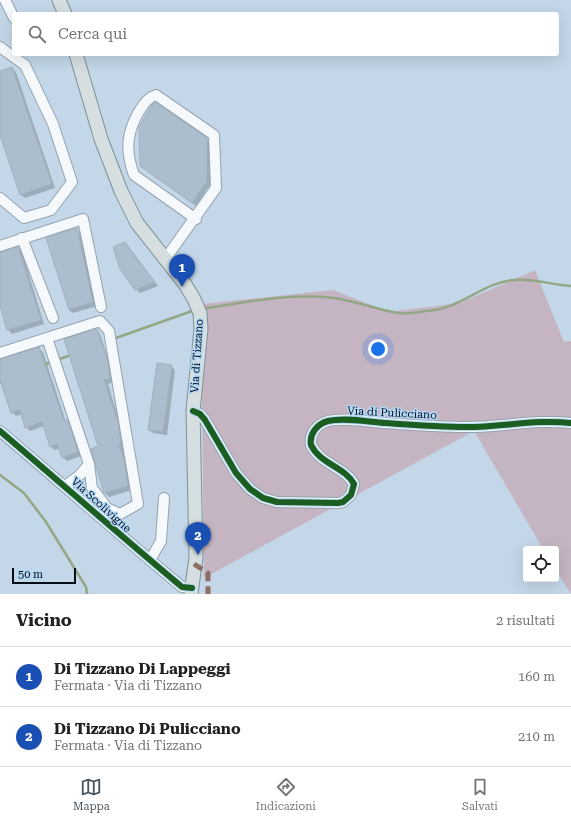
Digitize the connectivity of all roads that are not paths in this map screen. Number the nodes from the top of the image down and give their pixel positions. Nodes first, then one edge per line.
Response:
1 (5, 0) edge
2 (60, 0) edge
3 (64, 12) edge
4 (12, 14) edge
5 (0, 47) edge
6 (77, 56) edge
7 (0, 198) edge
8 (196, 219) junction
9 (22, 238) junction
10 (0, 246) edge
11 (166, 258) junction
12 (102, 307) dead end
13 (53, 318) dead end
14 (47, 338) junction
15 (0, 353) edge
16 (193, 411) junction
17 (571, 423) edge
18 (0, 431) edge
19 (89, 464) junction
20 (65, 486) junction
21 (164, 498) dead end
22 (150, 560) junction
23 (191, 591) edge

1 - 4 street
2 - 3 main road
5 - 7 street
6 - 11 main road, Via di Tizzano
8 - 8 street
8 - 11 street
9 - 10 street
9 - 12 street
9 - 13 street
11 - 16 main road, Via di Tizzano
14 - 15 street
14 - 19 street
14 - 19 street
16 - 17 street, Via di Pulicciano
16 - 23 main road, Via di Tizzano
18 - 20 street, Via Scolivigne
19 - 20 street
20 - 22 street, Via Scolivigne
21 - 22 street
22 - 23 street, Via Scolivigne

